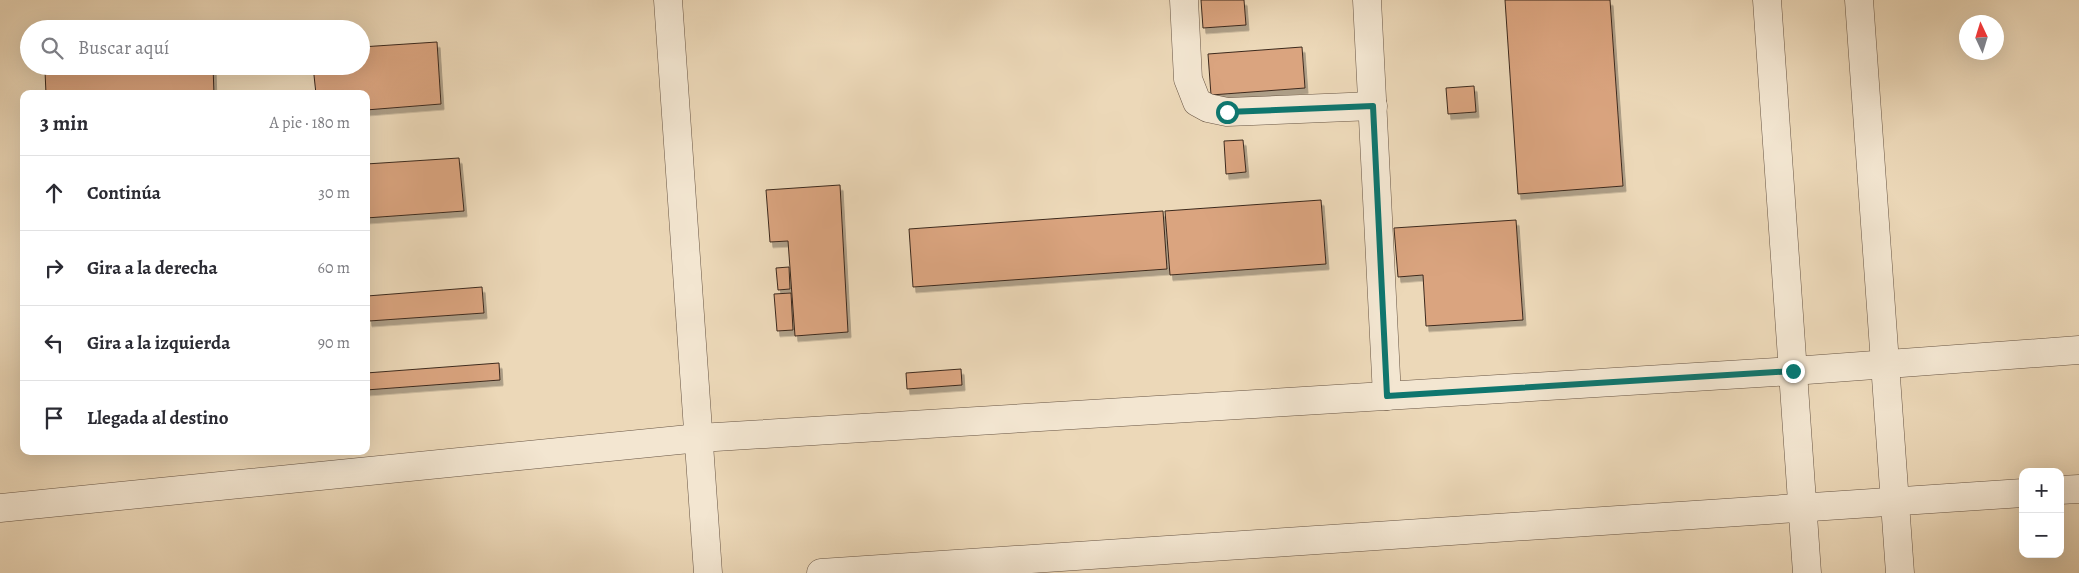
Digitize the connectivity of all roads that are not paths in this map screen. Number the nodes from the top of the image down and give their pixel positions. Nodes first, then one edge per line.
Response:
1 (668, 0) edge
2 (1184, 0) edge
3 (1367, 0) edge
4 (1767, 0) edge
5 (1859, 0) edge
6 (1373, 106) junction
7 (2079, 350) edge
8 (1885, 364) junction
9 (1793, 371) junction
10 (1387, 396) junction
11 (699, 438) junction
12 (2079, 489) edge
13 (2064, 490) edge
14 (2019, 492) edge
15 (1895, 500) junction
16 (0, 508) edge
17 (1803, 508) junction
18 (708, 573) edge
19 (821, 573) edge
20 (1807, 573) edge
21 (1900, 573) edge

1 - 11 lane
2 - 6 lane
3 - 6 lane
4 - 9 lane
5 - 8 lane
6 - 10 lane
7 - 8 lane
8 - 9 lane
8 - 15 lane
9 - 10 lane
9 - 17 lane
10 - 11 lane
11 - 16 lane
11 - 18 lane
12 - 13 lane
14 - 15 lane
15 - 17 lane
15 - 21 lane
17 - 19 lane
17 - 20 lane

